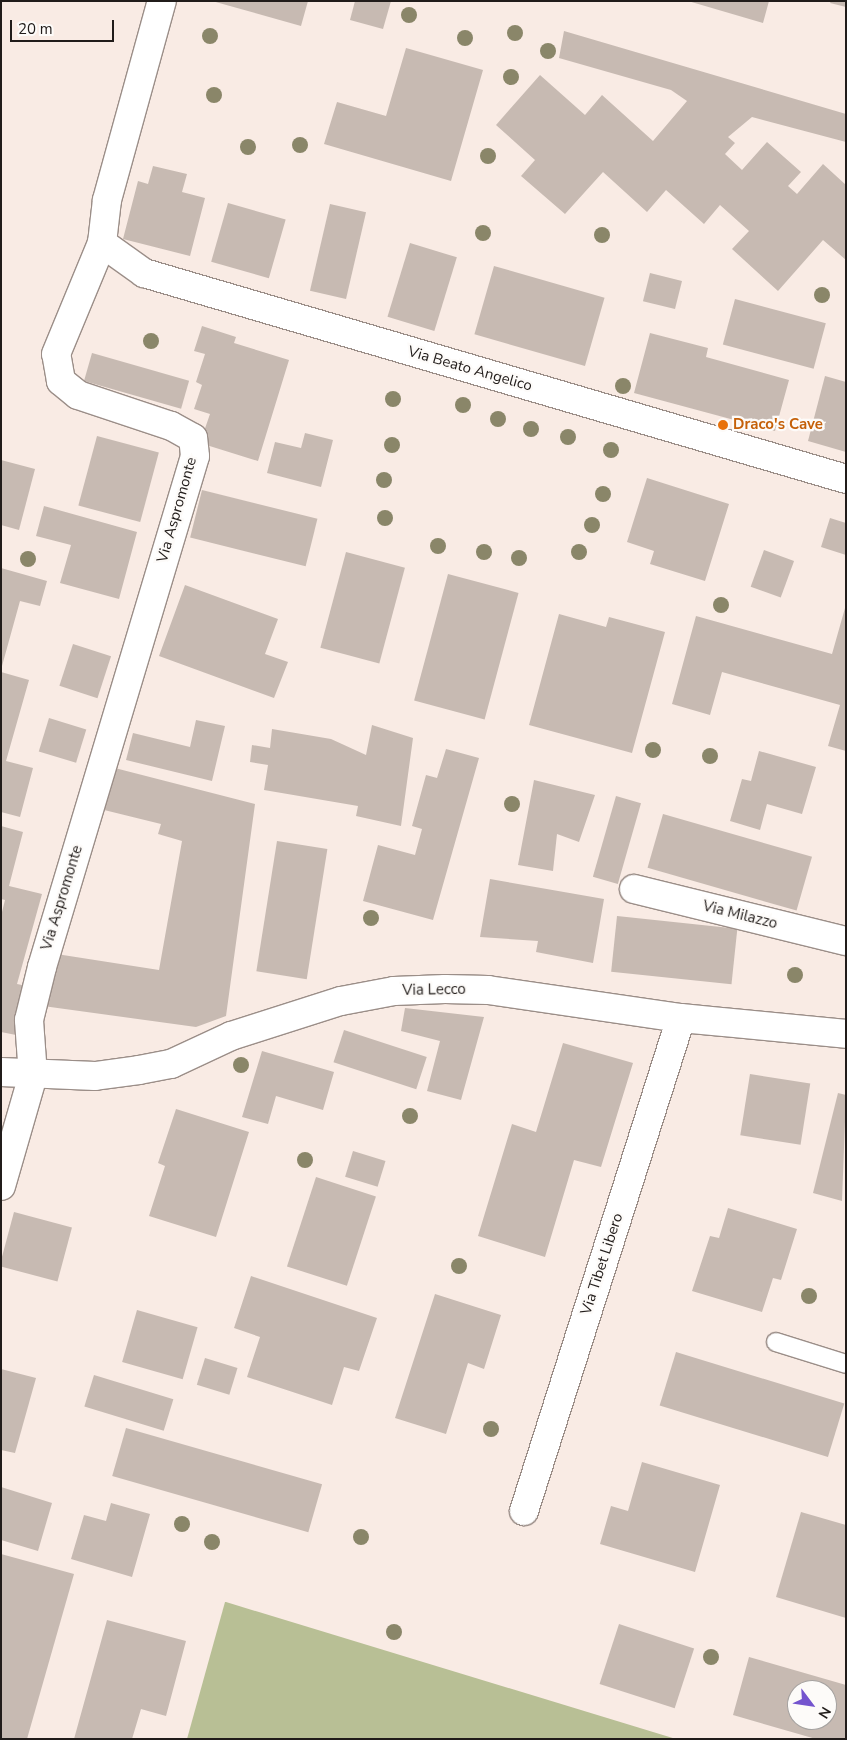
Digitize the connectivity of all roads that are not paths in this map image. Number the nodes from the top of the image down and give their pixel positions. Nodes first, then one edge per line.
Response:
1 (162, 1) edge
2 (102, 243) junction
3 (846, 479) edge
4 (634, 889) dead end
5 (846, 941) edge
6 (681, 1018) junction
7 (846, 1034) edge
8 (1, 1072) edge
9 (33, 1075) junction
10 (1, 1186) edge
11 (776, 1342) dead end
12 (846, 1364) edge
13 (524, 1511) dead end

1 - 2 street, Via Aspromonte
2 - 3 street, Via Beato Angelico
2 - 9 street, Via Aspromonte
4 - 5 street, Via Milazzo
6 - 7 street, Via Lecco
6 - 9 street, Via Lecco
6 - 13 street, Via Tibet Libero
8 - 9 street, Via Lecco
9 - 10 street
11 - 12 lane

